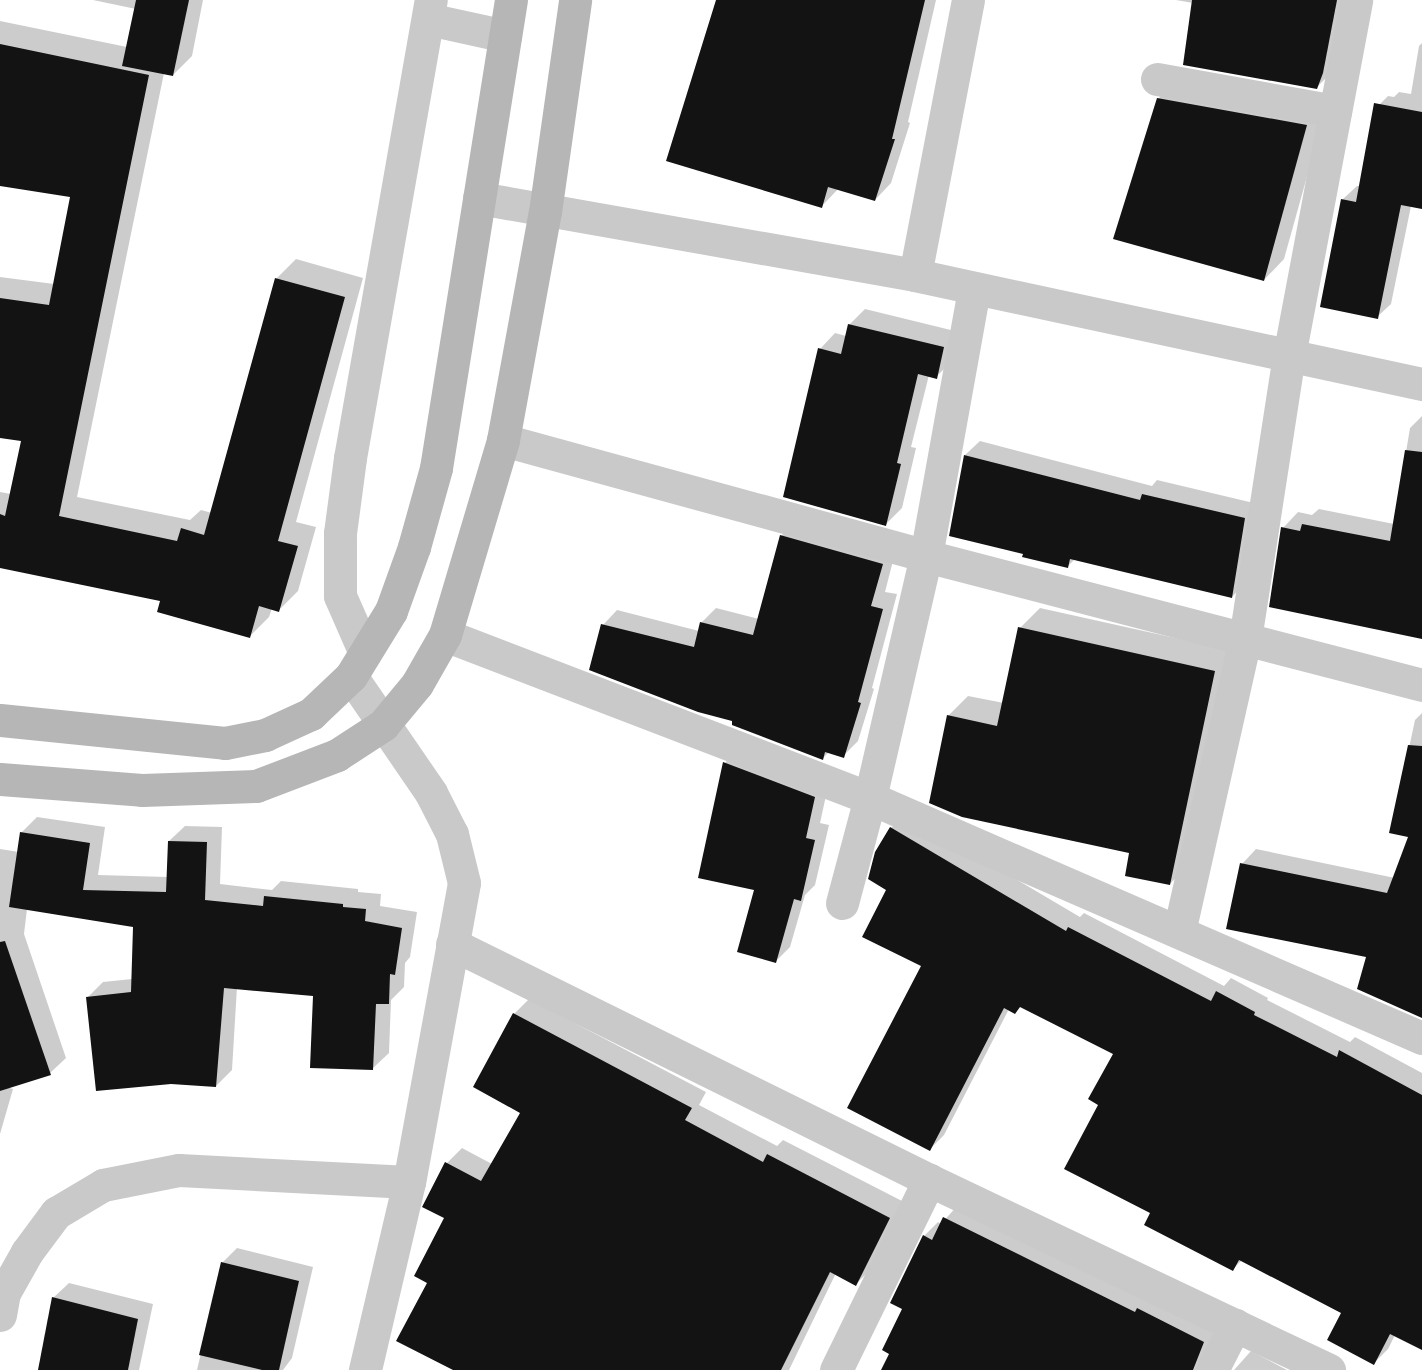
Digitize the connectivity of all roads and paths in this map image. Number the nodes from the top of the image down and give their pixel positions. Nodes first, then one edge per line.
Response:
1 (511, 0) edge
2 (575, 0) edge
3 (968, 0) edge
4 (1356, 0) edge
5 (429, 9) edge
6 (505, 36) junction
7 (1157, 79) dead end
8 (1335, 111) junction
9 (479, 198) junction
10 (545, 212) junction
11 (915, 275) junction
12 (974, 288) junction
13 (1289, 356) junction
14 (1422, 384) edge
15 (503, 440) junction
16 (926, 556) junction
17 (445, 635) junction
18 (1245, 639) junction
19 (358, 665) junction
20 (1422, 685) edge
21 (0, 720) edge
22 (383, 725) junction
23 (0, 779) edge
24 (870, 798) junction
25 (842, 903) dead end
26 (1179, 932) junction
27 (452, 944) junction
28 (1422, 1038) edge
29 (929, 1180) junction
30 (409, 1182) junction
31 (0, 1316) edge
32 (1235, 1325) junction
33 (365, 1370) edge
34 (836, 1370) edge
35 (1212, 1370) edge
36 (1329, 1370) edge

1 - 6 street
2 - 10 street
3 - 11 street
4 - 8 street
5 - 6 street
5 - 19 street
6 - 9 street
7 - 8 street
8 - 13 street
9 - 10 street
9 - 19 street
10 - 11 street
10 - 15 street
11 - 12 street
12 - 13 street
12 - 16 street
13 - 14 street
13 - 18 street
15 - 16 street
15 - 17 street
16 - 18 street
16 - 24 street
17 - 22 street
17 - 24 street
18 - 20 street
18 - 26 street
19 - 21 street
19 - 22 street
22 - 23 street
22 - 27 street
24 - 25 street
24 - 26 street
26 - 28 street
27 - 29 street
27 - 30 street
29 - 32 street
29 - 34 street
30 - 31 street
30 - 33 street
32 - 35 street
32 - 36 street

